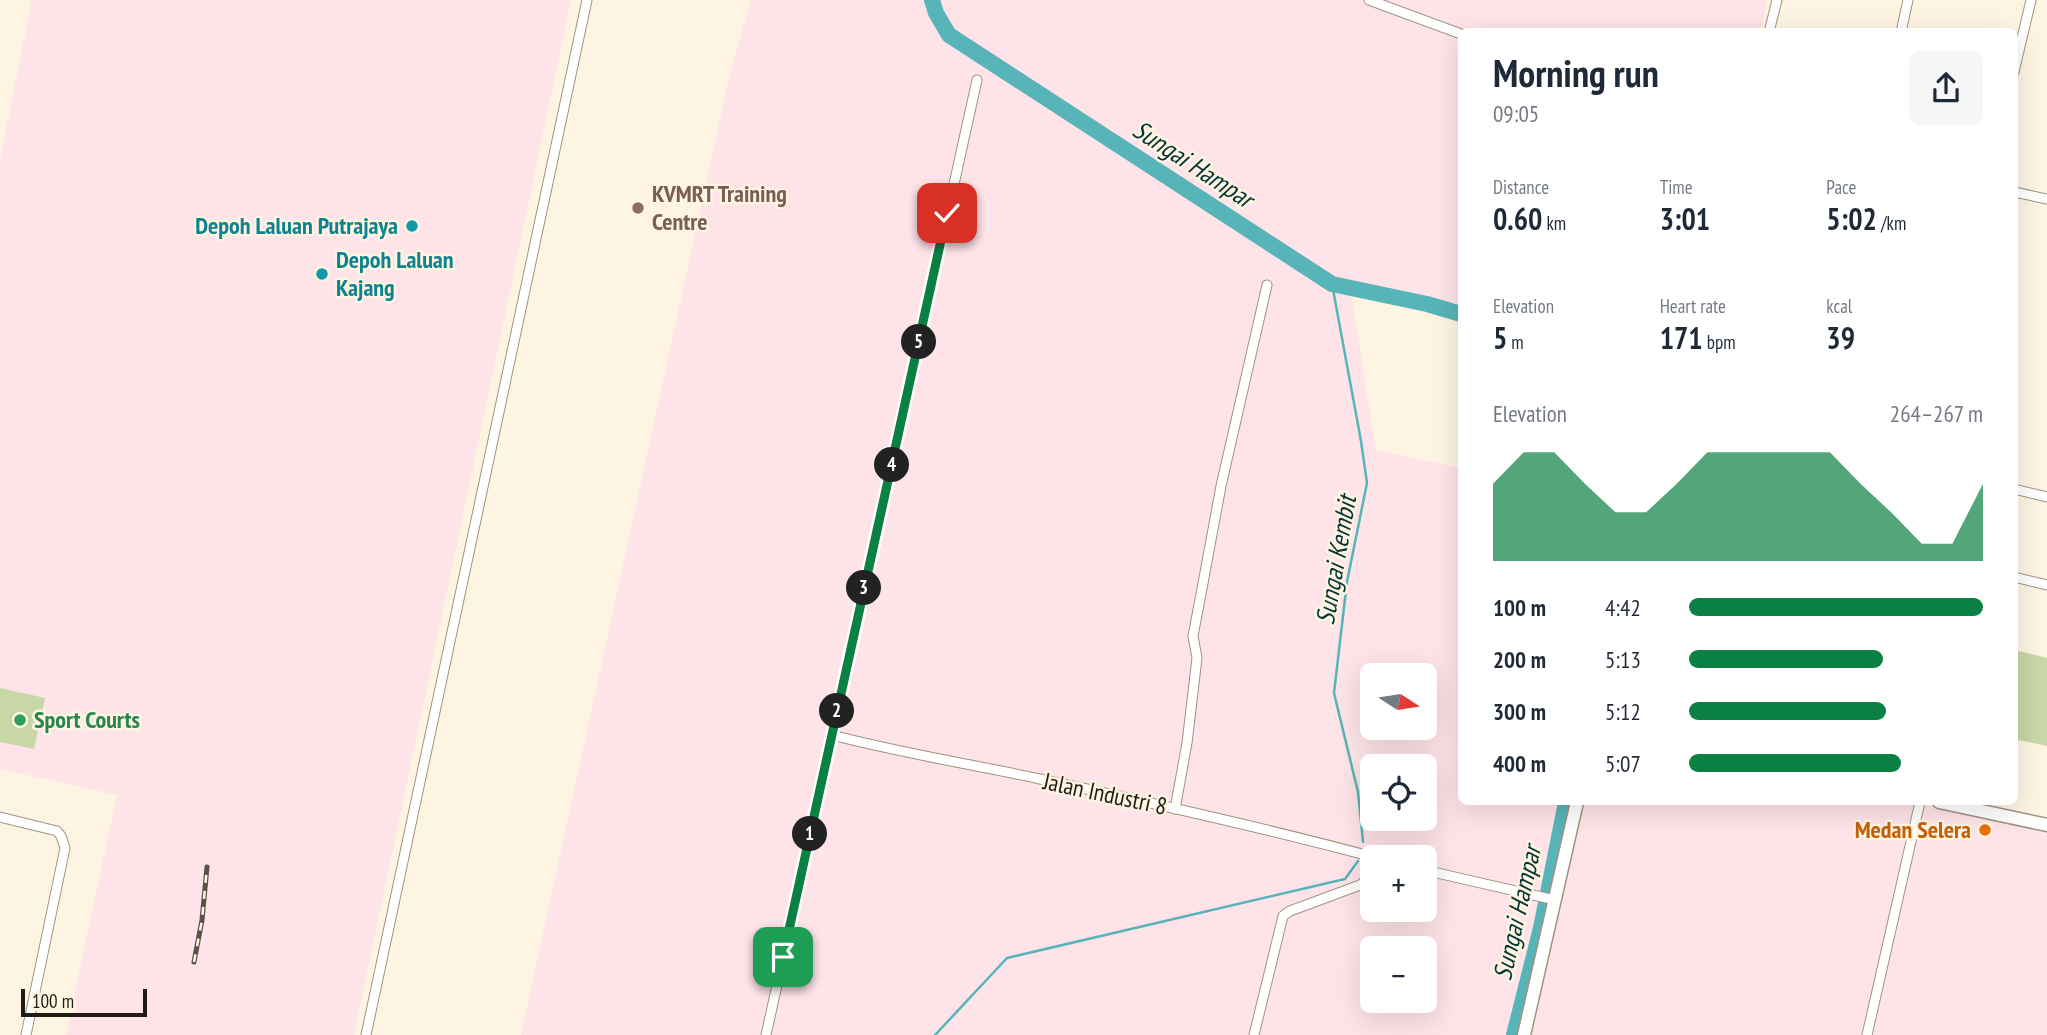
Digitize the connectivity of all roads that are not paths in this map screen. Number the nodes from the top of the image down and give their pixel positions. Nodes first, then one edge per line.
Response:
1 (587, 0) edge
2 (1369, 0) edge
3 (1777, 0) edge
4 (1908, 0) edge
5 (2031, 0) edge
6 (1770, 28) edge
7 (1902, 28) edge
8 (1458, 33) edge
9 (2018, 55) edge
10 (976, 80) dead end
11 (2018, 193) edge
12 (2047, 199) edge
13 (1266, 285) dead end
14 (2018, 490) edge
15 (2047, 497) edge
16 (2018, 578) edge
17 (2047, 585) edge
18 (832, 735) junction
19 (1576, 805) edge
20 (1919, 805) edge
21 (1952, 805) edge
22 (1175, 809) junction
23 (0, 817) edge
24 (2047, 825) edge
25 (1360, 854) edge
26 (1437, 873) edge
27 (1360, 885) edge
28 (1554, 900) junction
29 (26, 1035) edge
30 (366, 1035) edge
31 (766, 1035) edge
32 (1254, 1035) edge
33 (1524, 1035) edge
34 (1867, 1035) edge

1 - 30 street
2 - 8 street
3 - 6 street
4 - 7 street
5 - 9 street
10 - 18 street
11 - 12 street
13 - 22 street
14 - 15 street
16 - 17 street
18 - 22 street, Jalan Industri 8
18 - 31 street
19 - 28 street
20 - 34 street
21 - 24 street
22 - 25 street, Jalan Industri 8
23 - 29 street
26 - 28 street
27 - 32 street
28 - 33 street

